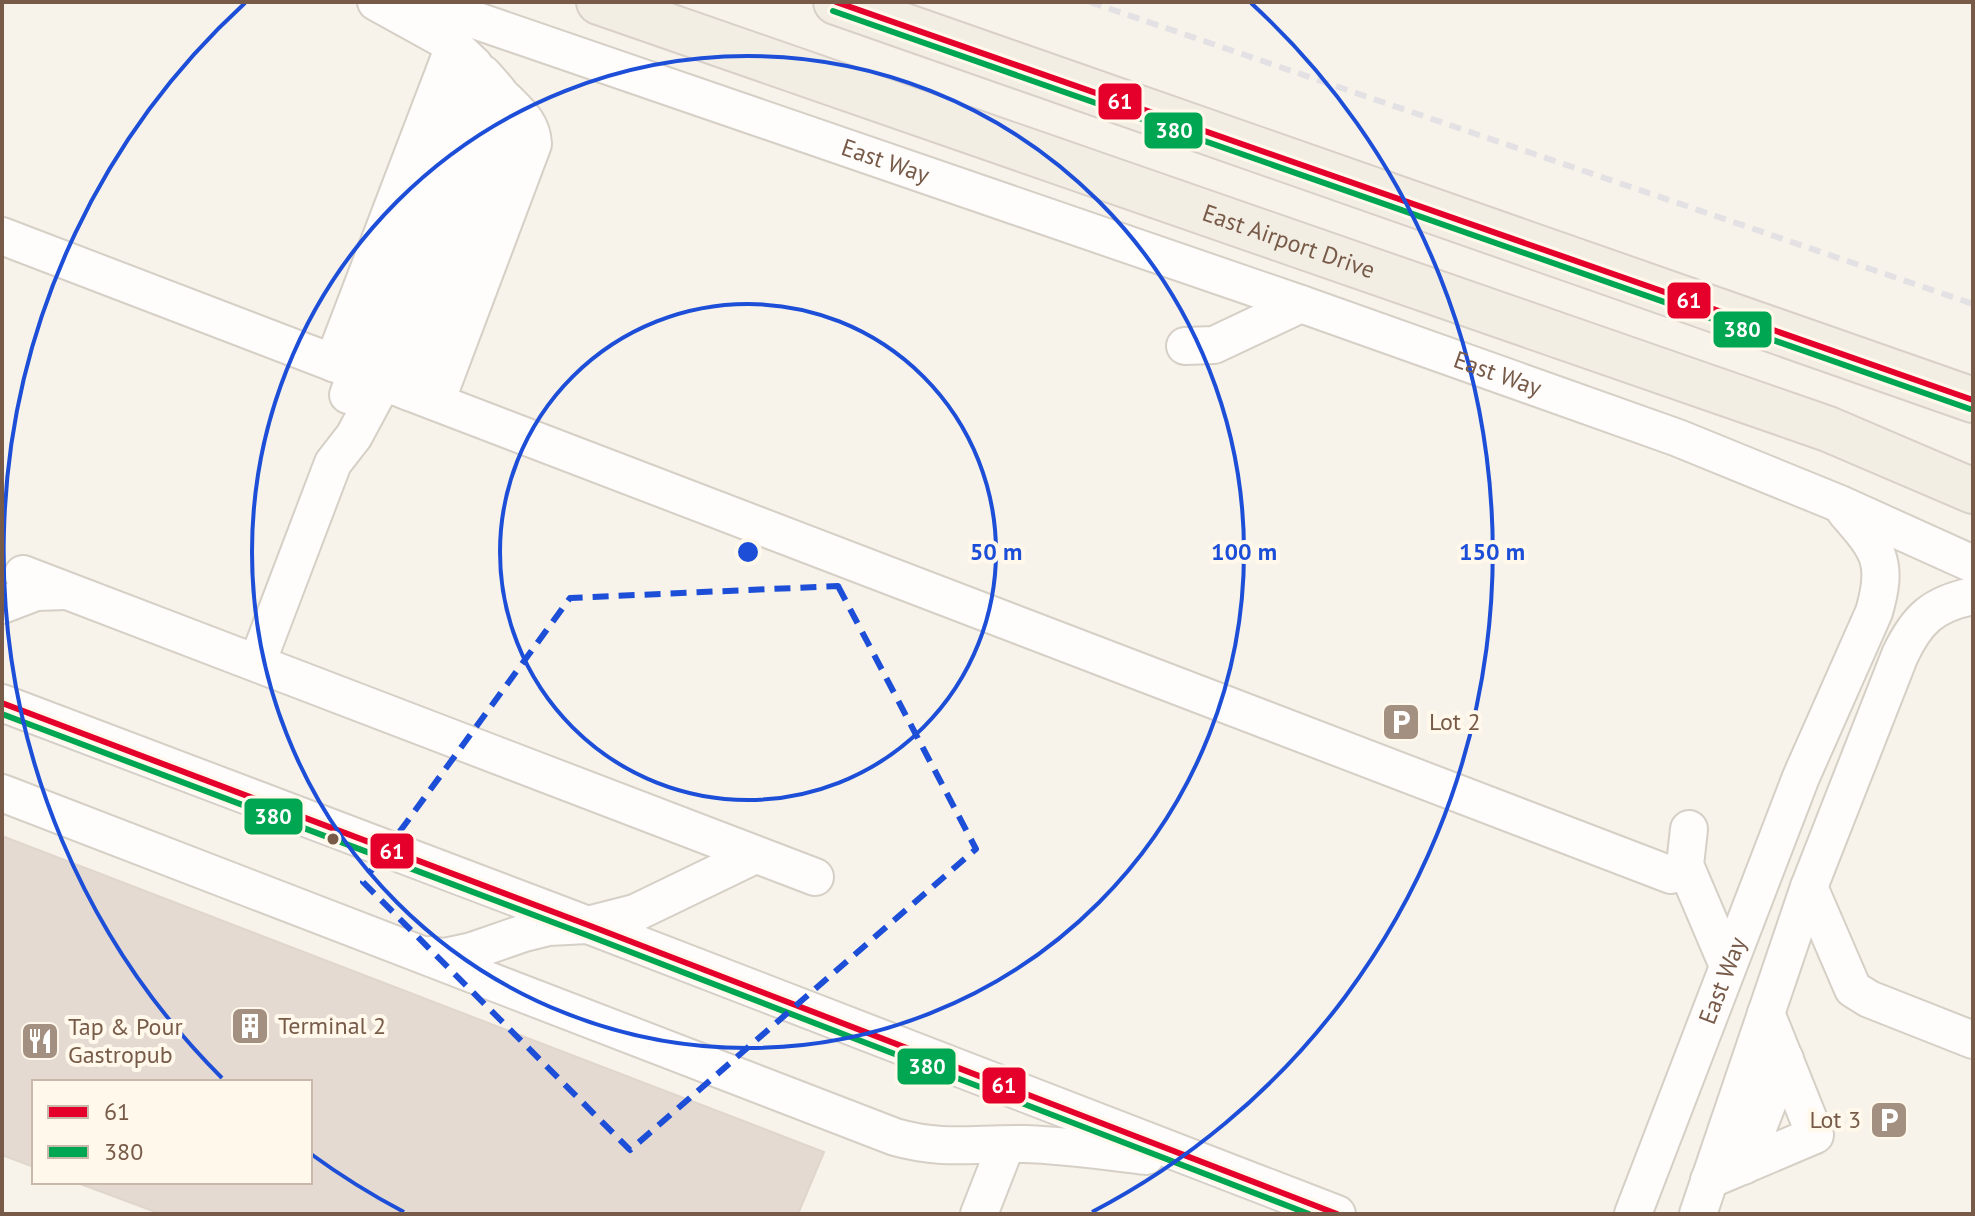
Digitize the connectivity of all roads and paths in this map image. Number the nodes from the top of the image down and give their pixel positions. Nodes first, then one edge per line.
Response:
1 (376, 2) edge
2 (422, 2) edge
3 (599, 2) edge
4 (836, 2) edge
5 (463, 54) junction
6 (2, 236) edge
7 (1301, 304) junction
8 (1185, 346) dead end
9 (384, 382) junction
10 (1973, 400) edge
11 (1973, 491) edge
12 (1840, 504) junction
13 (1973, 564) edge
14 (23, 574) dead end
15 (71, 592) junction
16 (1973, 596) edge
17 (2, 605) edge
18 (257, 663) junction
19 (2, 703) edge
20 (2, 793) edge
21 (1689, 829) dead end
22 (755, 855) junction
23 (1671, 875) dead end
24 (815, 877) dead end
25 (1809, 887) junction
26 (588, 925) junction
27 (425, 955) junction
28 (1728, 966) junction
29 (1766, 1013) junction
30 (1963, 1036) edge
31 (1785, 1059) junction
32 (1006, 1145) junction
33 (1204, 1163) junction
34 (1743, 1166) junction
35 (1709, 1180) junction
36 (979, 1214) edge
37 (1337, 1214) edge
38 (1633, 1214) edge
39 (1698, 1214) edge

1 - 5 lane
2 - 7 lane, East Way
3 - 11 main road, East Airport Drive
4 - 10 main road
5 - 9 lane
5 - 9 lane
5 - 9 lane
6 - 9 lane
7 - 8 lane
7 - 12 lane, East Way
9 - 18 lane
9 - 23 lane
12 - 13 lane
12 - 28 lane, East Way
14 - 15 lane
15 - 17 lane
15 - 18 lane
16 - 25 lane, East Way
18 - 22 lane
19 - 26 lane
20 - 27 lane
21 - 28 lane
22 - 24 lane
22 - 26 lane
25 - 29 lane, East Way
25 - 30 lane
26 - 27 lane
26 - 33 lane
27 - 32 lane
28 - 38 lane, East Way
29 - 31 lane
29 - 35 lane, East Way
31 - 34 lane
31 - 34 lane
32 - 33 lane
32 - 36 lane
33 - 37 lane
34 - 35 lane
35 - 39 lane, East Way

